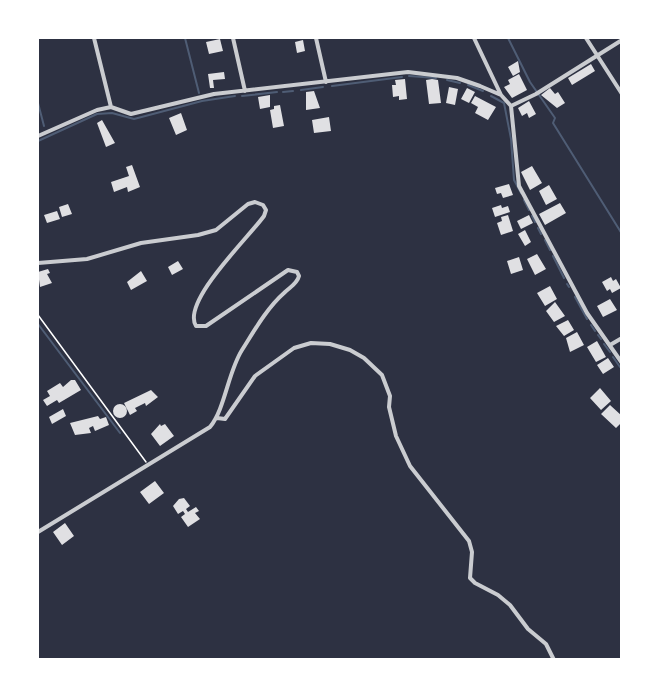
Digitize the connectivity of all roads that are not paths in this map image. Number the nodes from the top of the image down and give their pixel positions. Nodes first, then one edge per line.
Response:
1 (94, 38) edge
2 (233, 38) edge
3 (316, 38) edge
4 (474, 38) edge
5 (586, 38) edge
6 (621, 40) edge
7 (598, 56) junction
8 (326, 82) junction
9 (245, 91) junction
10 (621, 94) edge
11 (501, 95) junction
12 (511, 106) junction
13 (111, 107) junction
14 (38, 136) edge
15 (38, 262) edge
16 (621, 338) edge
17 (610, 345) junction
18 (621, 363) edge
19 (217, 418) junction
20 (38, 532) edge
21 (554, 660) edge

1 - 13 street
2 - 9 street
3 - 8 street
4 - 11 street
5 - 7 street
6 - 7 street
7 - 10 street
7 - 12 street
8 - 9 street
8 - 11 street
9 - 13 street
11 - 12 street
12 - 17 street
13 - 14 street
15 - 19 street
16 - 17 street
17 - 18 street
19 - 20 street
19 - 21 street

